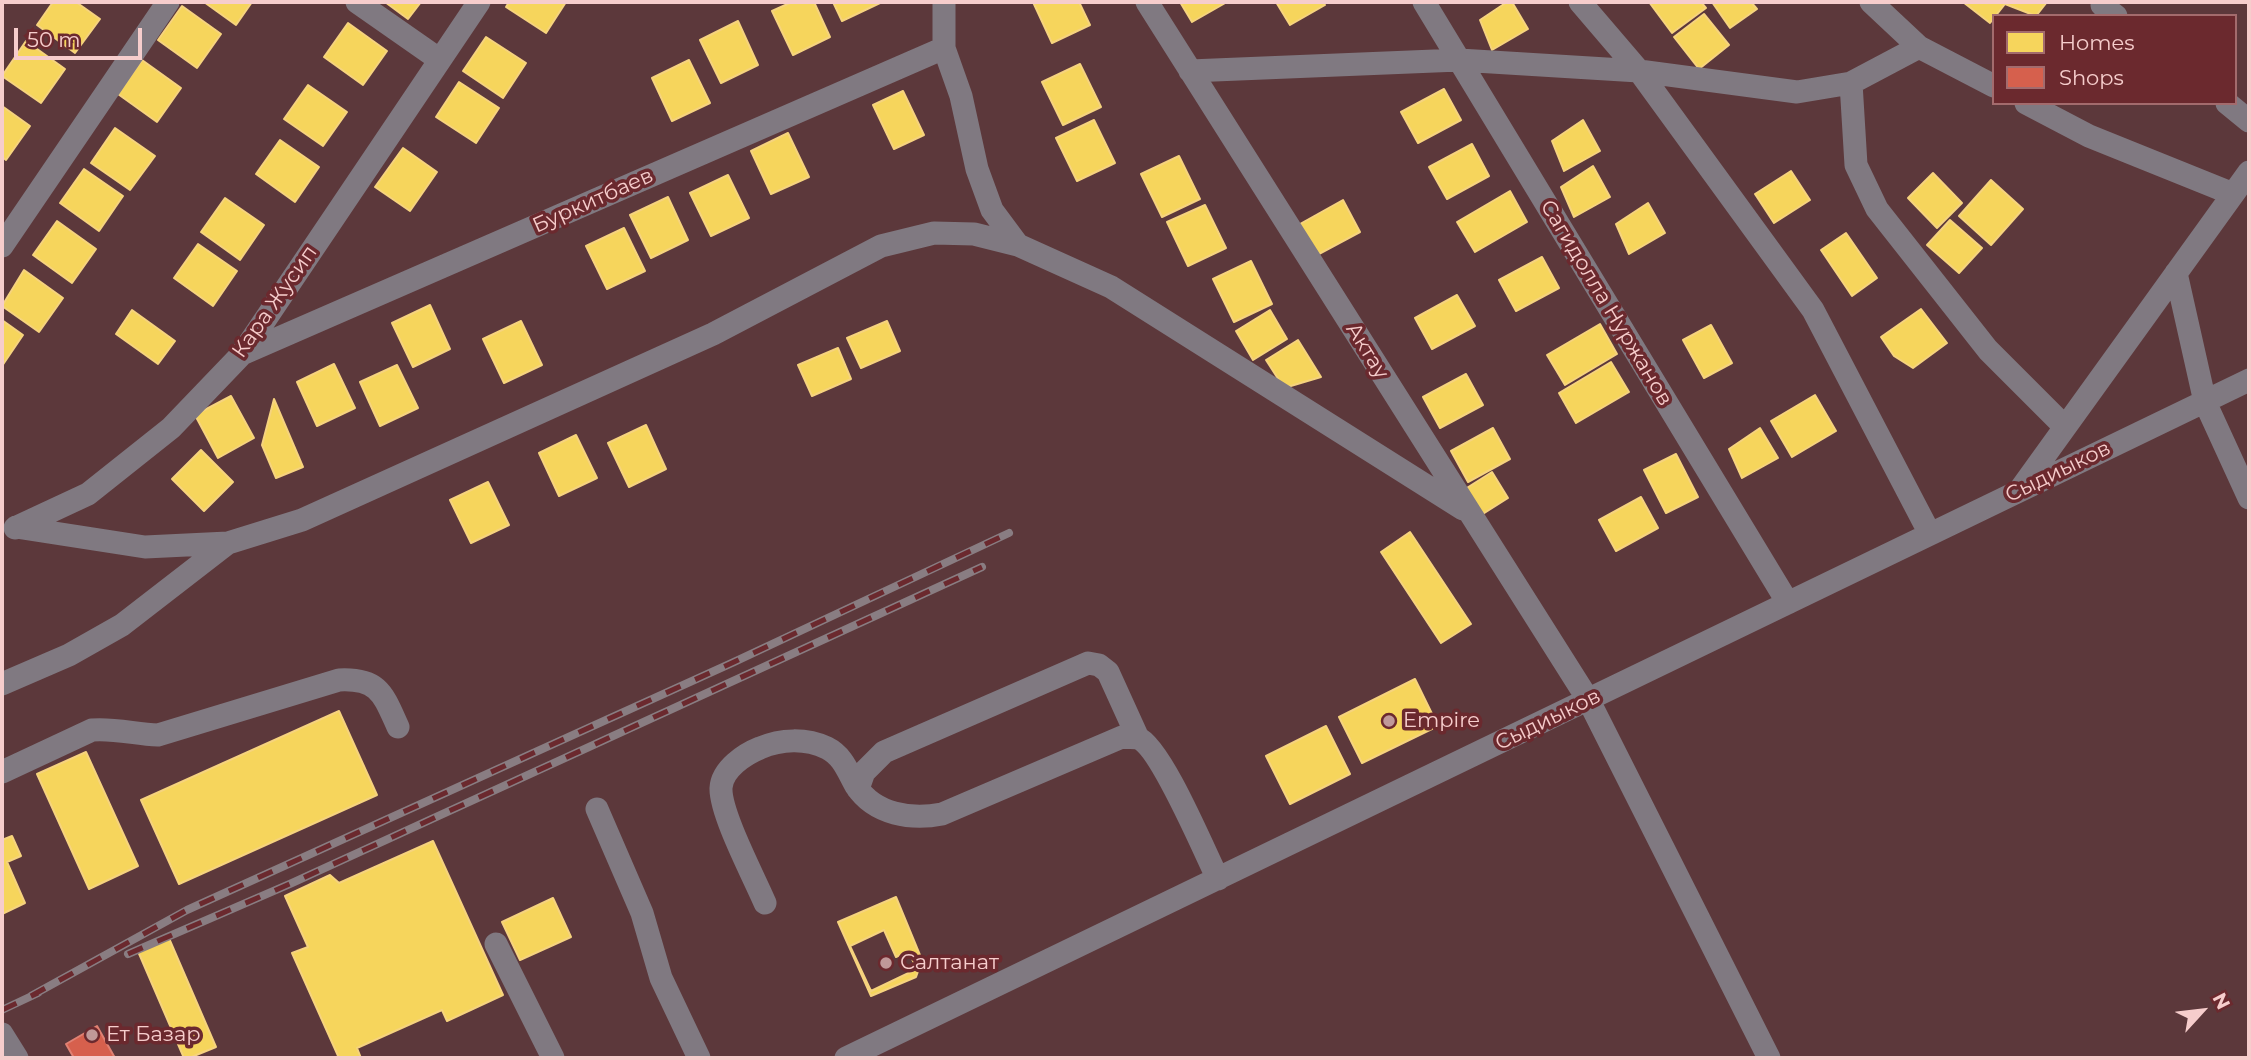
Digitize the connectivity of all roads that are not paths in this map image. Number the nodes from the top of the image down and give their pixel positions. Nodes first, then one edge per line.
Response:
1 (168, 2) edge
2 (357, 2) edge
3 (479, 2) edge
4 (944, 2) edge
5 (1147, 2) edge
6 (1424, 2) edge
7 (1580, 2) edge
8 (1871, 2) edge
9 (1919, 47) junction
10 (944, 48) junction
11 (440, 60) junction
12 (1459, 60) junction
13 (1190, 71) junction
14 (1639, 71) junction
15 (1852, 83) junction
16 (1992, 85) edge
17 (2030, 105) edge
18 (2229, 105) edge
19 (2249, 121) edge
20 (2249, 172) edge
21 (2233, 194) junction
22 (1018, 245) junction
23 (2, 246) edge
24 (2176, 273) junction
25 (242, 354) junction
26 (2249, 380) edge
27 (2204, 402) junction
28 (2065, 427) junction
29 (2020, 490) junction
30 (2249, 498) edge
31 (1469, 513) junction
32 (9, 529) edge
33 (1930, 534) junction
34 (228, 543) junction
35 (1788, 603) junction
36 (2, 684) edge
37 (1589, 701) junction
38 (398, 727) dead end
39 (1138, 738) junction
40 (2, 772) edge
41 (858, 789) junction
42 (597, 809) dead end
43 (1218, 879) junction
44 (765, 903) dead end
45 (496, 944) dead end
46 (2, 1034) edge
47 (17, 1058) edge
48 (553, 1058) edge
49 (699, 1058) edge
50 (846, 1058) edge
51 (1769, 1058) edge

1 - 23 street
2 - 11 street
3 - 11 street, Кара Жусип
4 - 10 street
5 - 13 street, Актау
6 - 12 street, Сагидолла Нуржанов
7 - 14 street
8 - 9 street
9 - 15 street
9 - 16 street
10 - 22 street
10 - 25 street, Буркитбаев
11 - 25 street, Кара Жусип
12 - 13 street
12 - 14 street
12 - 35 street, Сагидолла Нуржанов
13 - 31 street, Актау
14 - 15 street
14 - 33 street
15 - 28 street
17 - 21 street
18 - 19 street
20 - 21 street
21 - 24 street
22 - 31 street
22 - 34 street
24 - 27 street
24 - 28 street
25 - 32 street, Кара Жусип
26 - 27 street, Сыдиыков
27 - 29 street, Сыдиыков
27 - 30 street
28 - 29 street
29 - 33 street, Сыдиыков
31 - 37 street, Актау
32 - 34 street
33 - 35 street, Сыдиыков
34 - 36 street
35 - 37 street, Сыдиыков
37 - 43 street, Сыдиыков
37 - 51 street, Актау
38 - 40 street
39 - 41 street
39 - 41 street
39 - 43 street
41 - 44 street
42 - 49 street
43 - 50 street, Сыдиыков
45 - 48 street
46 - 47 street

